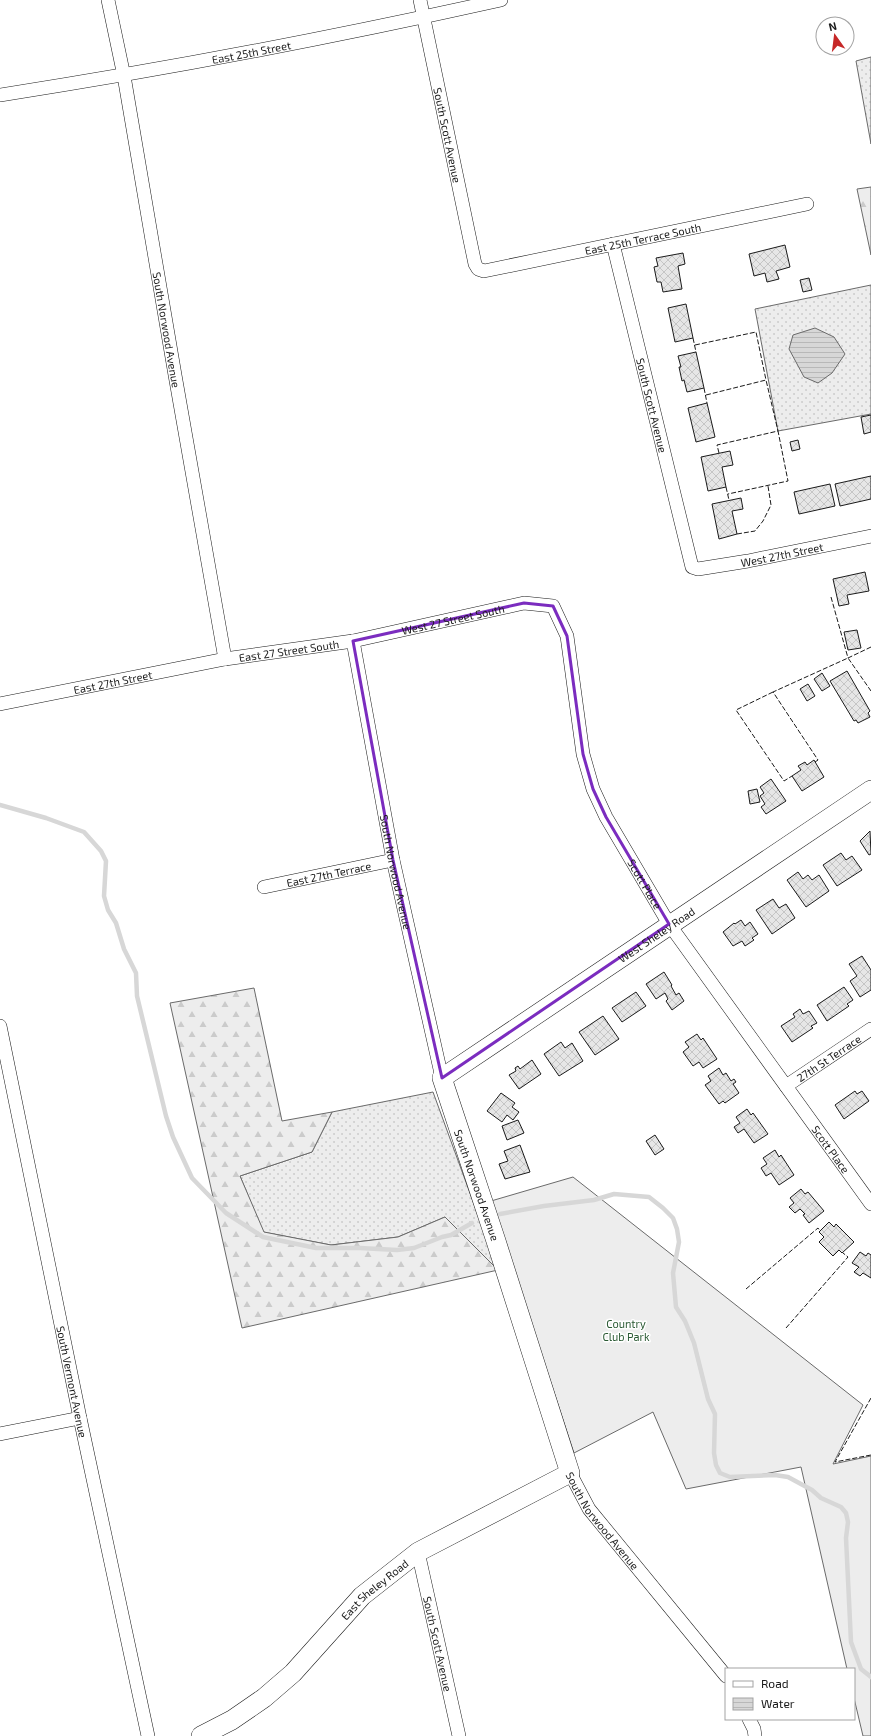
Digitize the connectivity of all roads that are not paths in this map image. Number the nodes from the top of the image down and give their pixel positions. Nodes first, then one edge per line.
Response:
1 (108, 0) edge
2 (420, 0) edge
3 (501, 0) edge
4 (424, 17) junction
5 (124, 76) junction
6 (0, 95) edge
7 (807, 204) dead end
8 (613, 244) junction
9 (478, 269) joint
10 (871, 536) edge
11 (692, 567) joint
12 (552, 606) joint
13 (353, 641) junction
14 (225, 659) junction
15 (0, 704) edge
16 (871, 790) edge
17 (393, 860) junction
18 (264, 887) dead end
19 (669, 924) junction
20 (0, 1026) edge
21 (871, 1029) edge
22 (442, 1078) junction
23 (786, 1086) junction
24 (871, 1204) edge
25 (80, 1418) junction
26 (0, 1434) edge
27 (570, 1473) junction
28 (418, 1552) junction
29 (725, 1675) edge
30 (749, 1720) edge
31 (148, 1736) edge
32 (201, 1736) edge
33 (459, 1736) edge
34 (755, 1736) edge

1 - 5 street, South Norwood Avenue
2 - 4 street, South Scott Avenue
3 - 4 street, East 25th Street
4 - 5 street, East 25th Street
4 - 9 street, South Scott Avenue
5 - 6 street, East 25th Street
5 - 14 street, South Norwood Avenue
7 - 8 street, East 25th Terrace South
8 - 9 street, East 25th Terrace South
8 - 11 street, South Scott Avenue
10 - 11 street, West 27th Street
12 - 13 street, West 27 Street South
12 - 19 street, Scott Place
13 - 14 street, East 27 Street South
13 - 17 street, South Norwood Avenue
14 - 15 street, East 27th Street
16 - 19 street, West Sheley Road
17 - 18 street, East 27th Terrace
17 - 22 street, South Norwood Avenue
19 - 22 street, West Sheley Road
19 - 23 street, Scott Place
20 - 25 street, South Vermont Avenue
21 - 23 street, 27th St Terrace
22 - 27 street, South Norwood Avenue
23 - 24 street, Scott Place
25 - 26 street
25 - 31 street, South Vermont Avenue
27 - 28 street, East Sheley Road
27 - 29 street, South Norwood Avenue
28 - 32 street, East Sheley Road
28 - 33 street, South Scott Avenue
30 - 34 street

